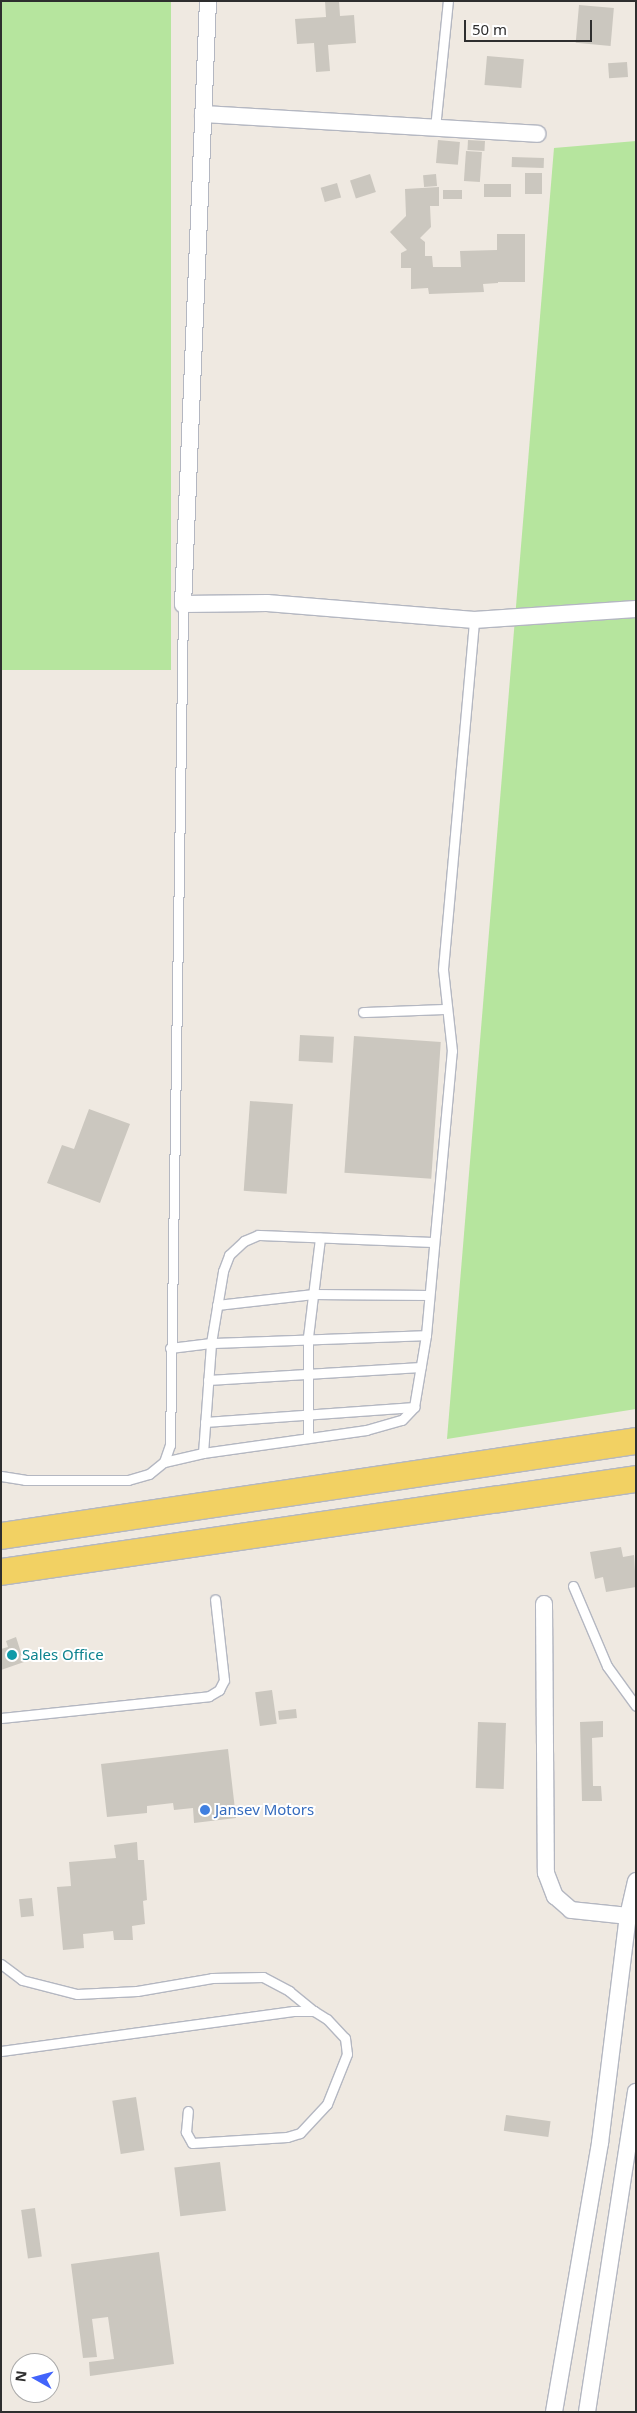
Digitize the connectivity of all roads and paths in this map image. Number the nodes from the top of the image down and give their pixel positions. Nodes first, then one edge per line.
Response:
1 (208, 1) edge
2 (448, 1) edge
3 (203, 114) junction
4 (435, 128) junction
5 (537, 134) dead end
6 (183, 604) junction
7 (636, 609) edge
8 (474, 620) junction
9 (446, 1009) junction
10 (363, 1012) dead end
11 (320, 1238) junction
12 (434, 1242) junction
13 (313, 1294) junction
14 (429, 1295) junction
15 (217, 1305) junction
16 (426, 1335) junction
17 (308, 1337) junction
18 (211, 1343) junction
19 (170, 1348) junction
20 (421, 1368) junction
21 (306, 1372) junction
22 (208, 1380) junction
23 (414, 1407) junction
24 (308, 1415) junction
25 (205, 1422) junction
26 (308, 1438) junction
27 (636, 1440) edge
28 (203, 1453) junction
29 (164, 1462) junction
30 (1, 1476) edge
31 (636, 1478) edge
32 (1, 1536) edge
33 (1, 1572) edge
34 (573, 1586) dead end
35 (215, 1599) dead end
36 (544, 1604) dead end
37 (636, 1706) edge
38 (1, 1718) edge
39 (635, 1888) edge
40 (628, 1916) junction
41 (1, 1964) edge
42 (314, 2011) junction
43 (1, 2052) edge
44 (636, 2092) edge
45 (188, 2111) dead end
46 (554, 2412) edge
47 (587, 2412) edge

1 - 3 street
2 - 4 lane
3 - 4 street
3 - 6 street
4 - 5 street
6 - 8 street
6 - 19 lane
7 - 8 street
8 - 9 lane
9 - 10 lane
9 - 12 lane
11 - 12 lane
11 - 13 lane
11 - 15 lane
12 - 14 lane
13 - 14 lane
13 - 15 lane
13 - 17 lane
14 - 16 lane
15 - 18 lane
16 - 17 lane
16 - 20 lane
17 - 18 lane
17 - 21 lane
18 - 19 lane
18 - 22 lane
19 - 29 lane
20 - 21 lane
20 - 23 lane
21 - 22 lane
21 - 24 lane
22 - 25 lane
23 - 24 lane
23 - 26 lane
24 - 25 lane
24 - 26 lane
25 - 28 lane
26 - 28 lane
27 - 32 main road
28 - 29 lane
29 - 30 lane
31 - 33 main road
34 - 37 lane
35 - 38 lane
36 - 40 street
39 - 40 street
40 - 46 street
41 - 42 lane
42 - 43 lane
42 - 45 lane
44 - 47 street

